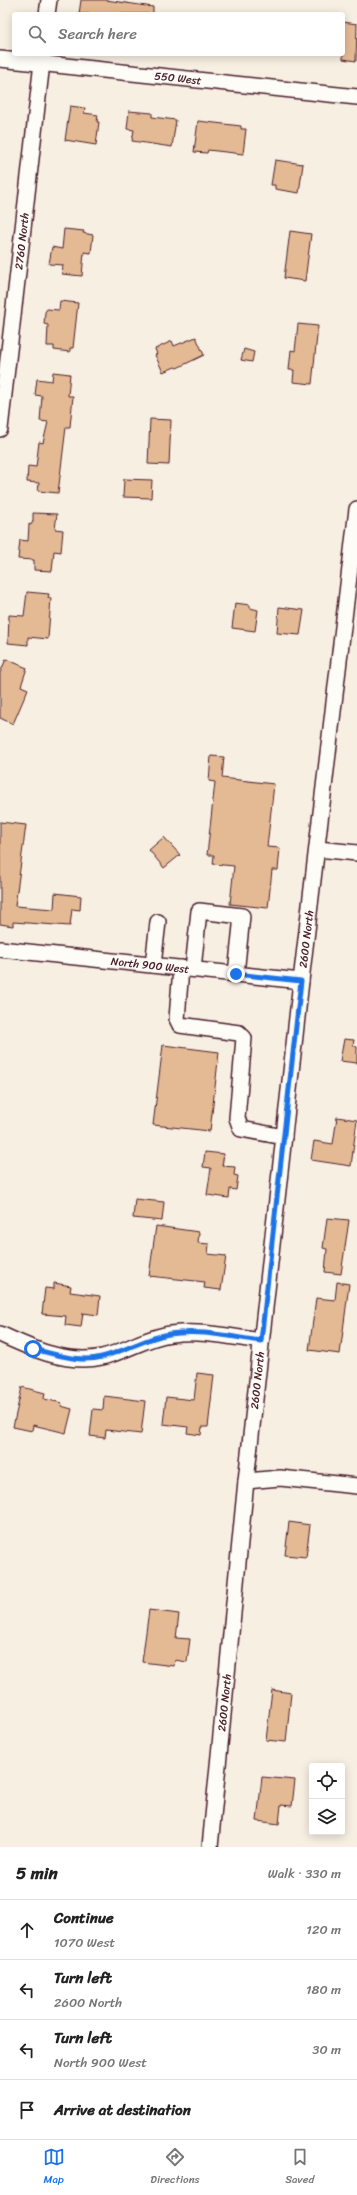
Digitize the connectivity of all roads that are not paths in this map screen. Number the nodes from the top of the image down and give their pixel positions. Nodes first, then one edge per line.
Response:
1 (49, 0) edge
2 (47, 12) edge
3 (0, 59) edge
4 (42, 59) edge
5 (357, 97) edge
6 (0, 429) edge
7 (357, 509) edge
8 (318, 849) junction
9 (357, 854) edge
10 (158, 922) dead end
11 (0, 949) edge
12 (153, 965) junction
13 (187, 969) junction
14 (236, 974) junction
15 (301, 981) junction
16 (284, 1137) junction
17 (0, 1334) edge
18 (261, 1341) junction
19 (246, 1481) junction
20 (357, 1486) edge
21 (210, 1847) edge

1 - 2 street
3 - 4 street, 550 West
4 - 5 street, 550 West
4 - 6 street, 2760 North
7 - 8 street, 2600 North
8 - 9 street
8 - 15 street, 2600 North
10 - 12 street
11 - 12 street, North 900 West
12 - 13 street, North 900 West
13 - 14 street, North 900 West
13 - 14 street
13 - 16 street
14 - 15 street, North 900 West
15 - 16 street, 2600 North
16 - 18 street, 2600 North
17 - 18 street
18 - 19 street, 2600 North
19 - 20 street
19 - 21 street, 2600 North

